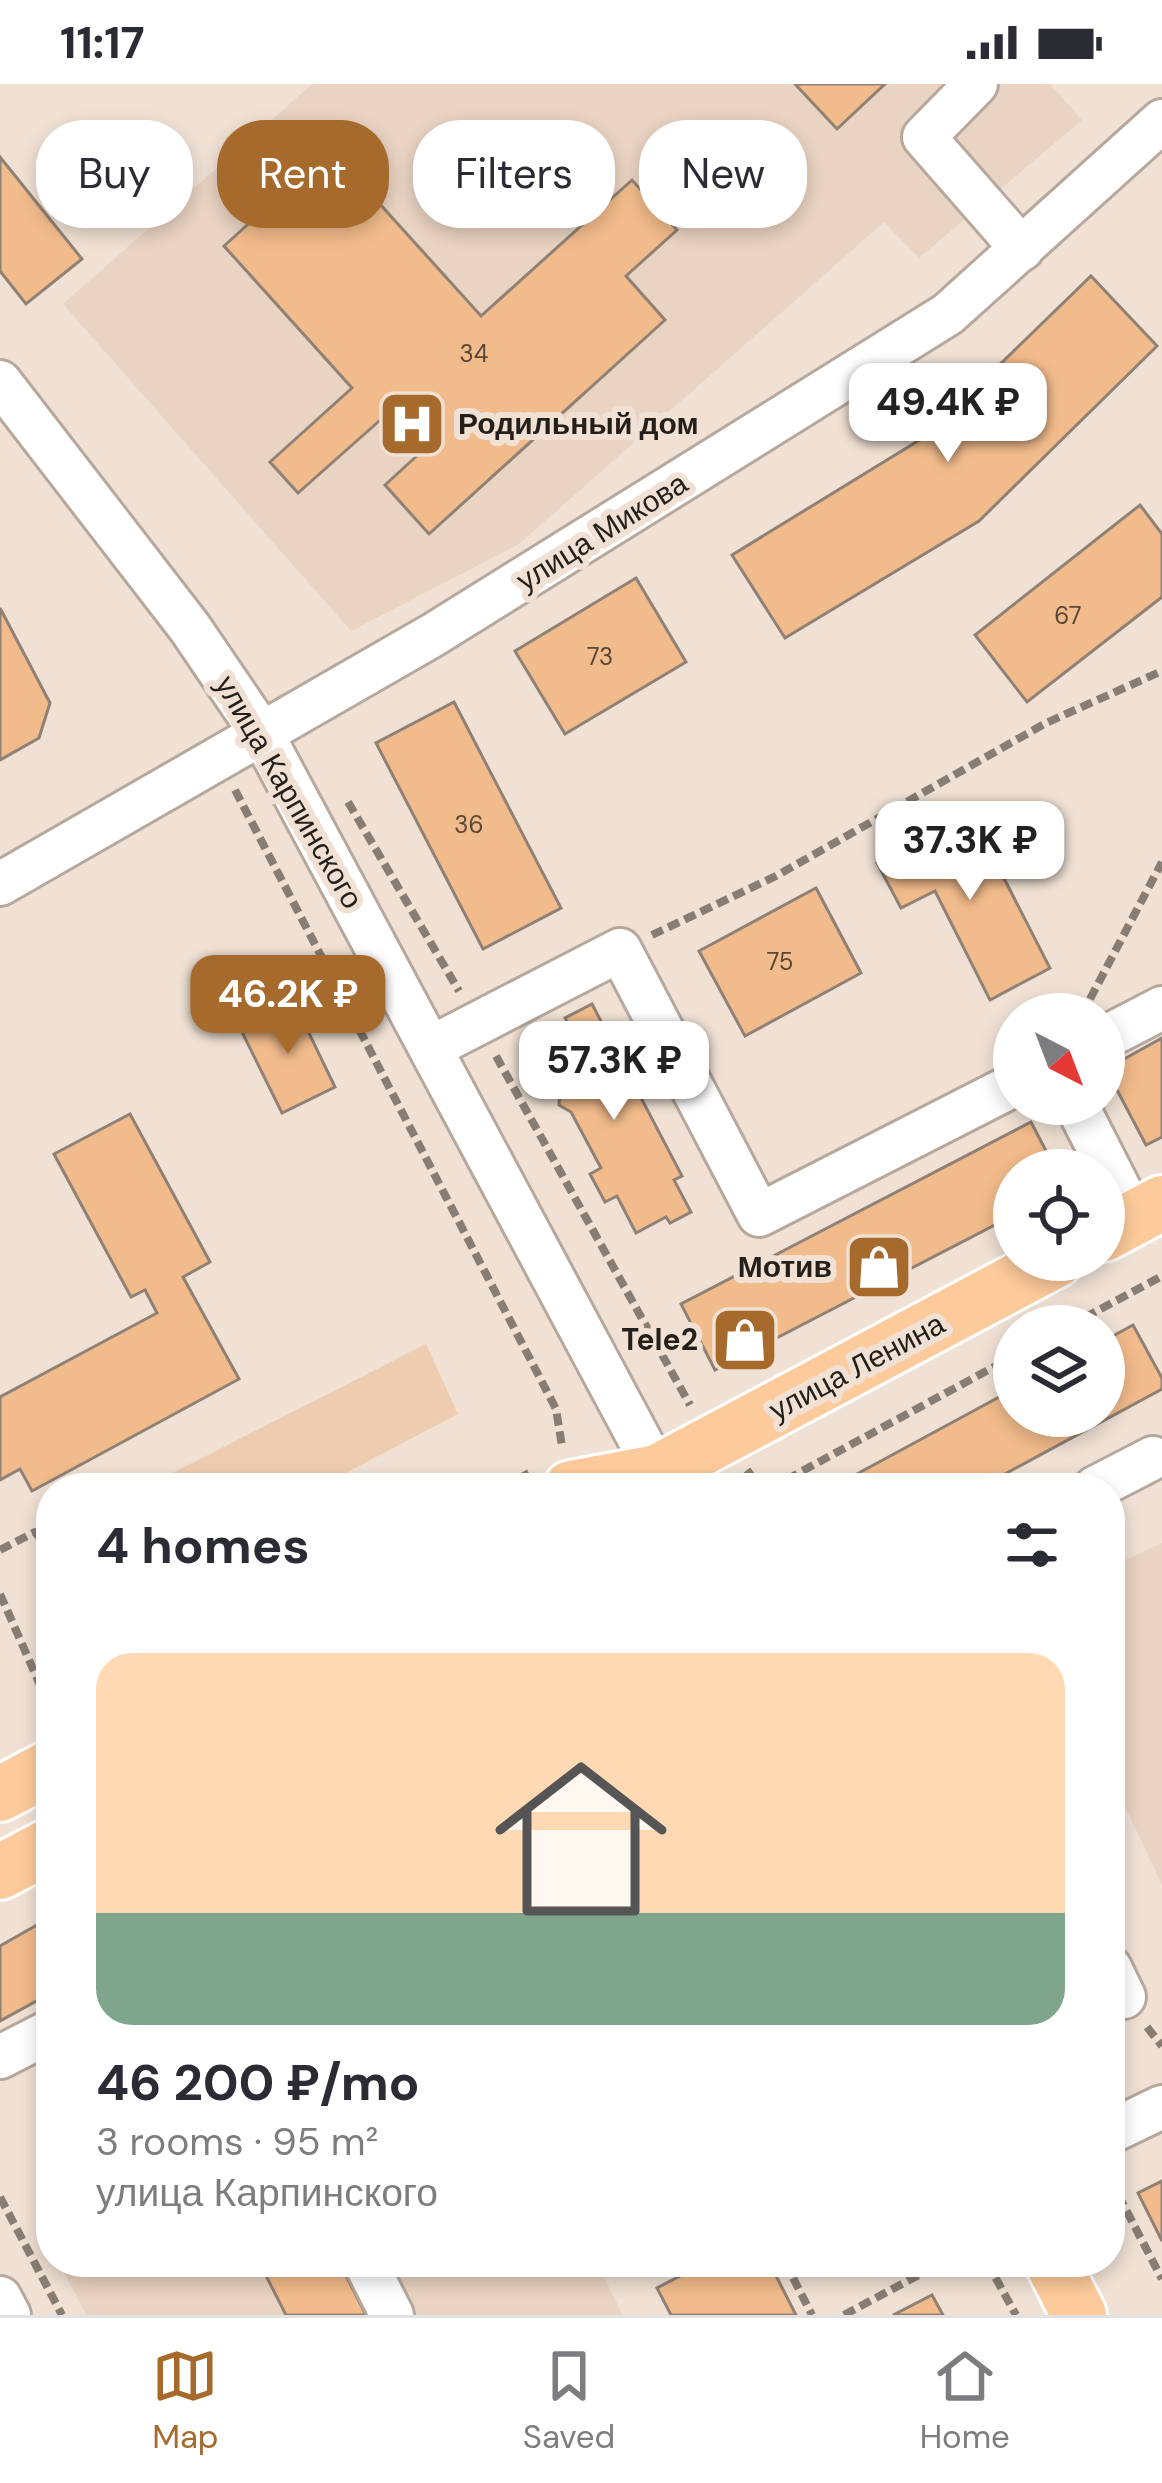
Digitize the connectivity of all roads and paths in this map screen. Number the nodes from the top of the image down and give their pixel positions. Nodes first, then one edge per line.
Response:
1 (976, 84) edge
2 (1162, 121) edge
3 (1022, 249) junction
4 (0, 382) edge
5 (1162, 671) edge
6 (262, 734) junction
7 (218, 757) junction
8 (342, 791) dead end
9 (1162, 862) edge
10 (0, 884) edge
11 (620, 950) junction
12 (1093, 993) edge
13 (1162, 1008) edge
14 (478, 1025) junction
15 (1125, 1027) edge
16 (432, 1047) junction
17 (993, 1096) edge
18 (1086, 1125) edge
19 (1133, 1218) edge
20 (1162, 1276) edge
21 (1017, 1281) edge
22 (1108, 1305) edge
23 (993, 1367) edge
24 (722, 1439) junction
25 (1153, 1458) dead end
26 (570, 1473) edge
27 (651, 1473) edge
28 (671, 1473) edge
29 (749, 1473) edge
30 (799, 1473) edge
31 (1124, 1473) edge
32 (36, 1534) edge
33 (0, 1550) edge
34 (0, 1594) edge
35 (36, 1676) edge
36 (36, 1775) edge
37 (0, 1794) edge
38 (36, 1853) edge
39 (0, 1873) edge
40 (36, 2039) edge
41 (0, 2057) edge
42 (1162, 2107) edge
43 (1125, 2125) edge
44 (0, 2197) edge
45 (1125, 2209) edge
46 (36, 2266) edge
47 (42, 2277) edge
48 (372, 2277) edge
49 (793, 2277) edge
50 (915, 2277) edge
51 (995, 2277) edge
52 (1060, 2277) edge
53 (1162, 2279) edge
54 (0, 2298) edge
55 (8, 2315) edge
56 (62, 2315) edge
57 (392, 2315) edge
58 (812, 2315) edge
59 (844, 2315) edge
60 (1016, 2315) edge
61 (1079, 2315) edge

1 - 3 street
2 - 3 street, улица Микова
3 - 6 street, улица Микова
4 - 6 street, улица Карпинского
5 - 11 path
6 - 7 street, улица Микова
6 - 16 street, улица Карпинского
7 - 10 street, улица Микова
7 - 26 path
8 - 14 path
9 - 12 path
11 - 14 street
11 - 17 street
13 - 15 street
14 - 16 street
14 - 24 path
16 - 27 street, улица Карпинского
18 - 19 street
20 - 22 path
21 - 24 main road, улица Ленина
23 - 30 path
24 - 28 main road, улица Ленина
24 - 29 path
25 - 31 street
32 - 33 path
34 - 35 path
36 - 37 main road
38 - 39 main road
40 - 41 street
42 - 43 street
44 - 46 path
45 - 53 path
47 - 56 path
48 - 57 street
49 - 58 path
50 - 59 path
51 - 60 path
52 - 61 main road
54 - 55 street

